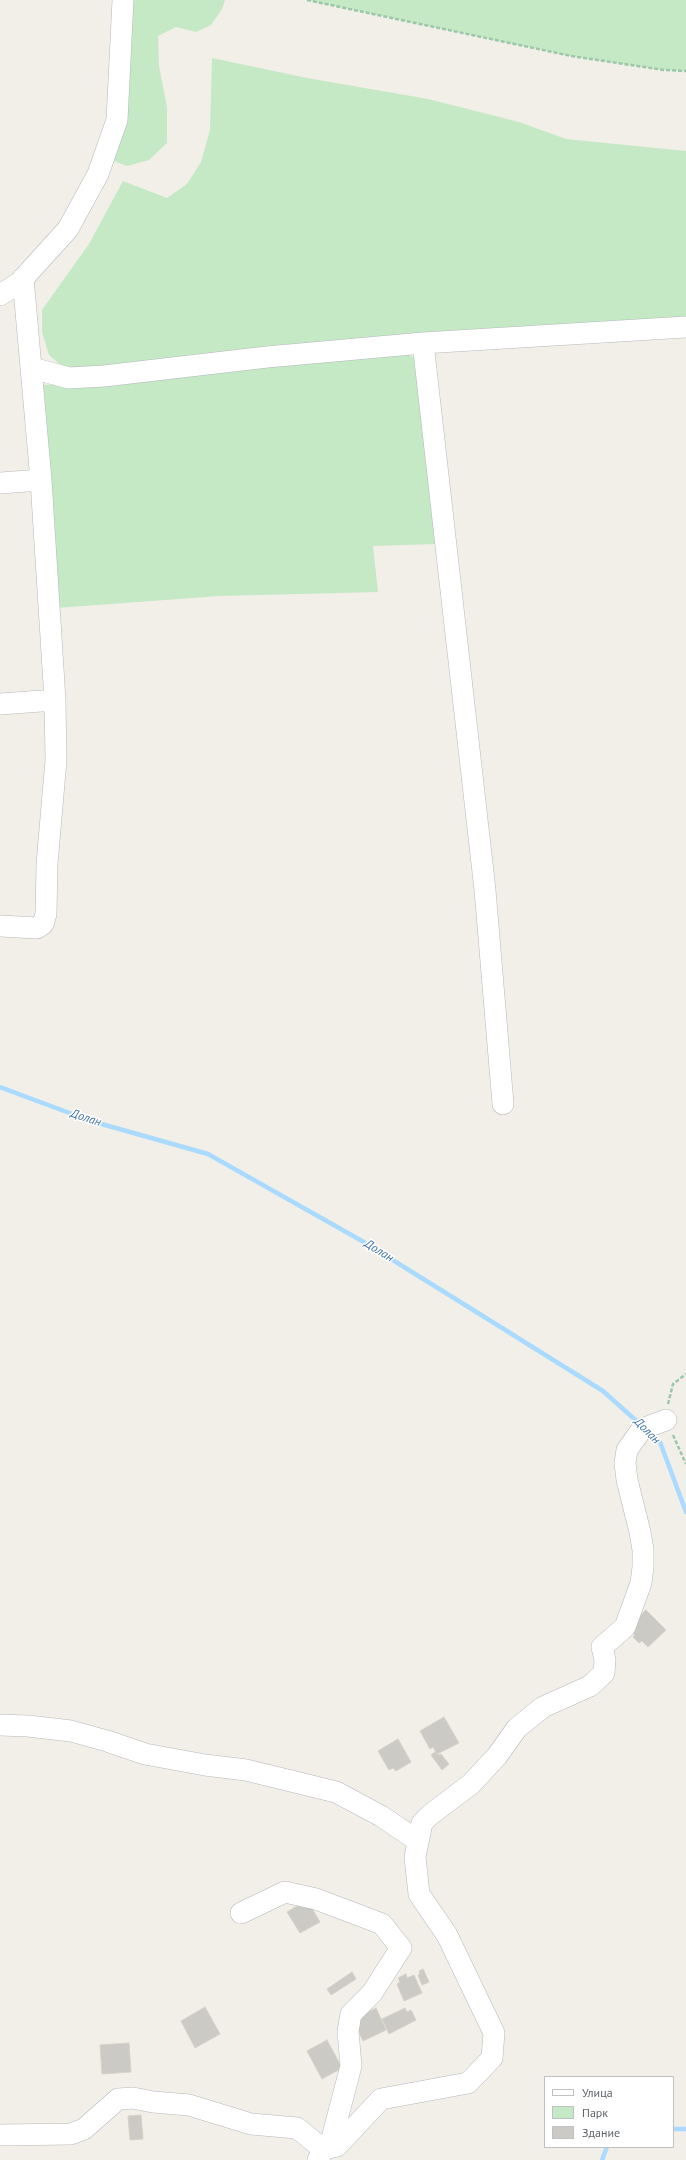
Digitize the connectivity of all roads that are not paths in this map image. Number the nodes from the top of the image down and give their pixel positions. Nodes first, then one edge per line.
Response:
1 (123, 0) edge
2 (23, 278) junction
3 (0, 295) edge
4 (686, 327) edge
5 (423, 343) junction
6 (32, 368) junction
7 (41, 480) junction
8 (0, 483) edge
9 (55, 700) junction
10 (0, 704) edge
11 (0, 926) edge
12 (503, 1104) dead end
13 (666, 1420) dead end
14 (0, 1726) edge
15 (418, 1841) junction
16 (241, 1913) dead end
17 (0, 2135) edge
18 (324, 2152) edge

1 - 2 street
2 - 3 street
2 - 6 street
4 - 5 street
5 - 6 street
5 - 12 street
6 - 7 street
7 - 8 street
7 - 9 street
9 - 10 street
9 - 11 street
13 - 15 street
14 - 15 street
15 - 18 street
16 - 18 street
17 - 18 street

